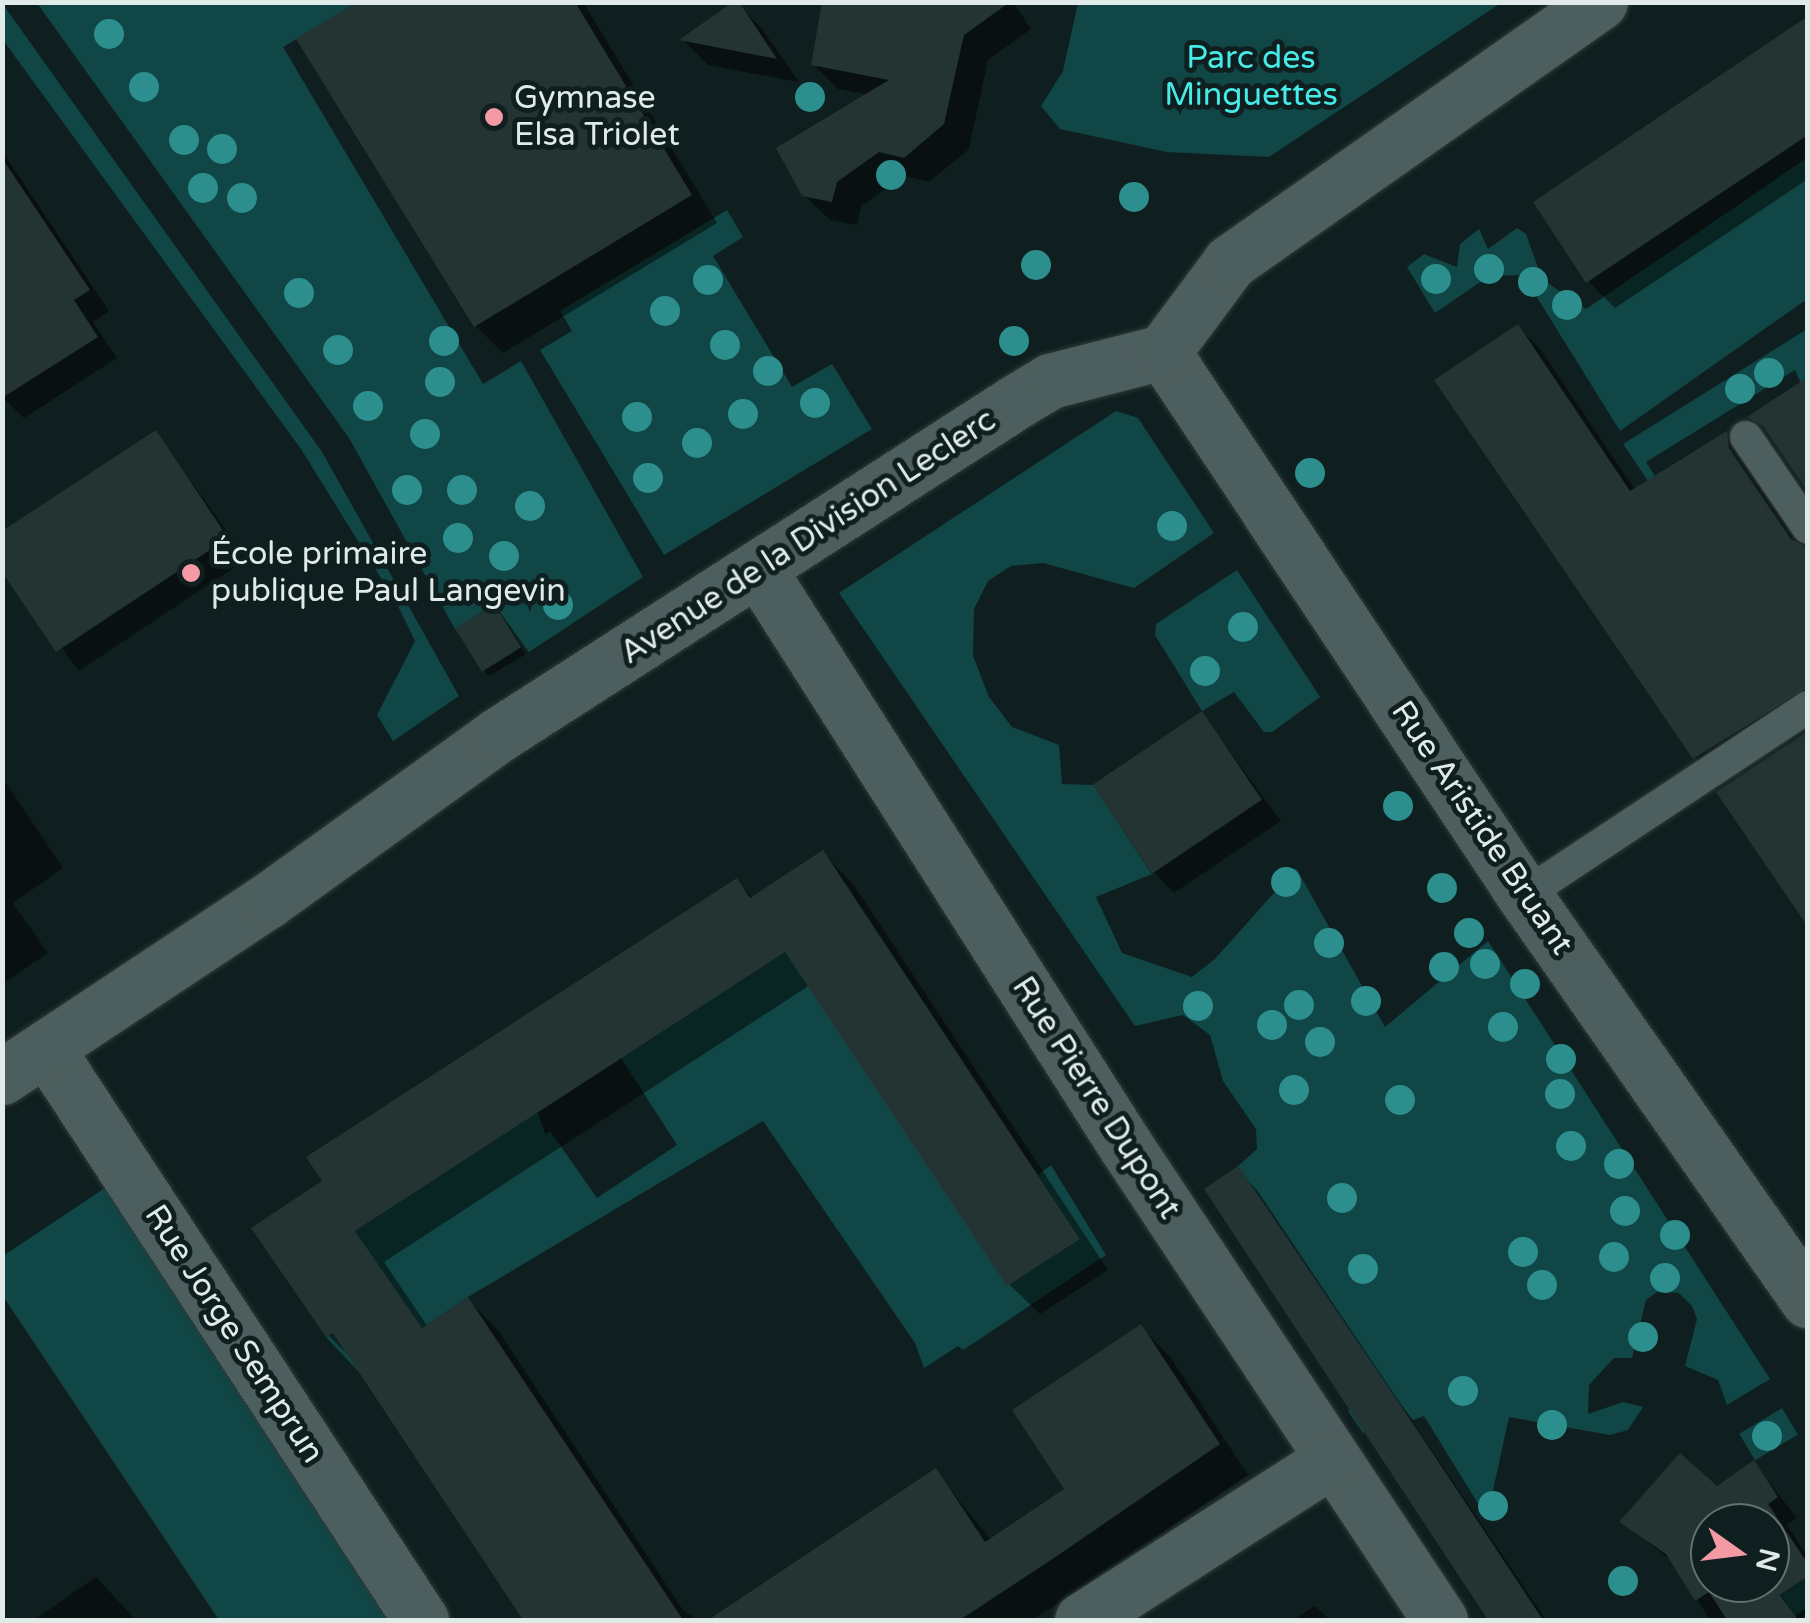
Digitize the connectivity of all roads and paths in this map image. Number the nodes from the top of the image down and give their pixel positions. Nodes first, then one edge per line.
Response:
1 (1600, 2) edge
2 (1162, 352) junction
3 (1746, 438) dead end
4 (1808, 528) edge
5 (760, 572) junction
6 (1808, 707) edge
7 (1524, 895) junction
8 (24, 1062) edge
9 (1808, 1300) edge
10 (1333, 1458) junction
11 (421, 1620) edge
12 (1082, 1620) edge
13 (1440, 1620) edge

1 - 2 street
2 - 5 street, Avenue de la Division Leclerc
2 - 7 street, Rue Aristide Bruant
3 - 4 lane
5 - 8 street, Avenue de la Division Leclerc
5 - 10 street, Rue Pierre Dupont
6 - 7 lane
7 - 9 street, Rue Aristide Bruant
8 - 11 street, Rue Jorge Semprun
10 - 12 street
10 - 13 street, Rue Pierre Dupont

